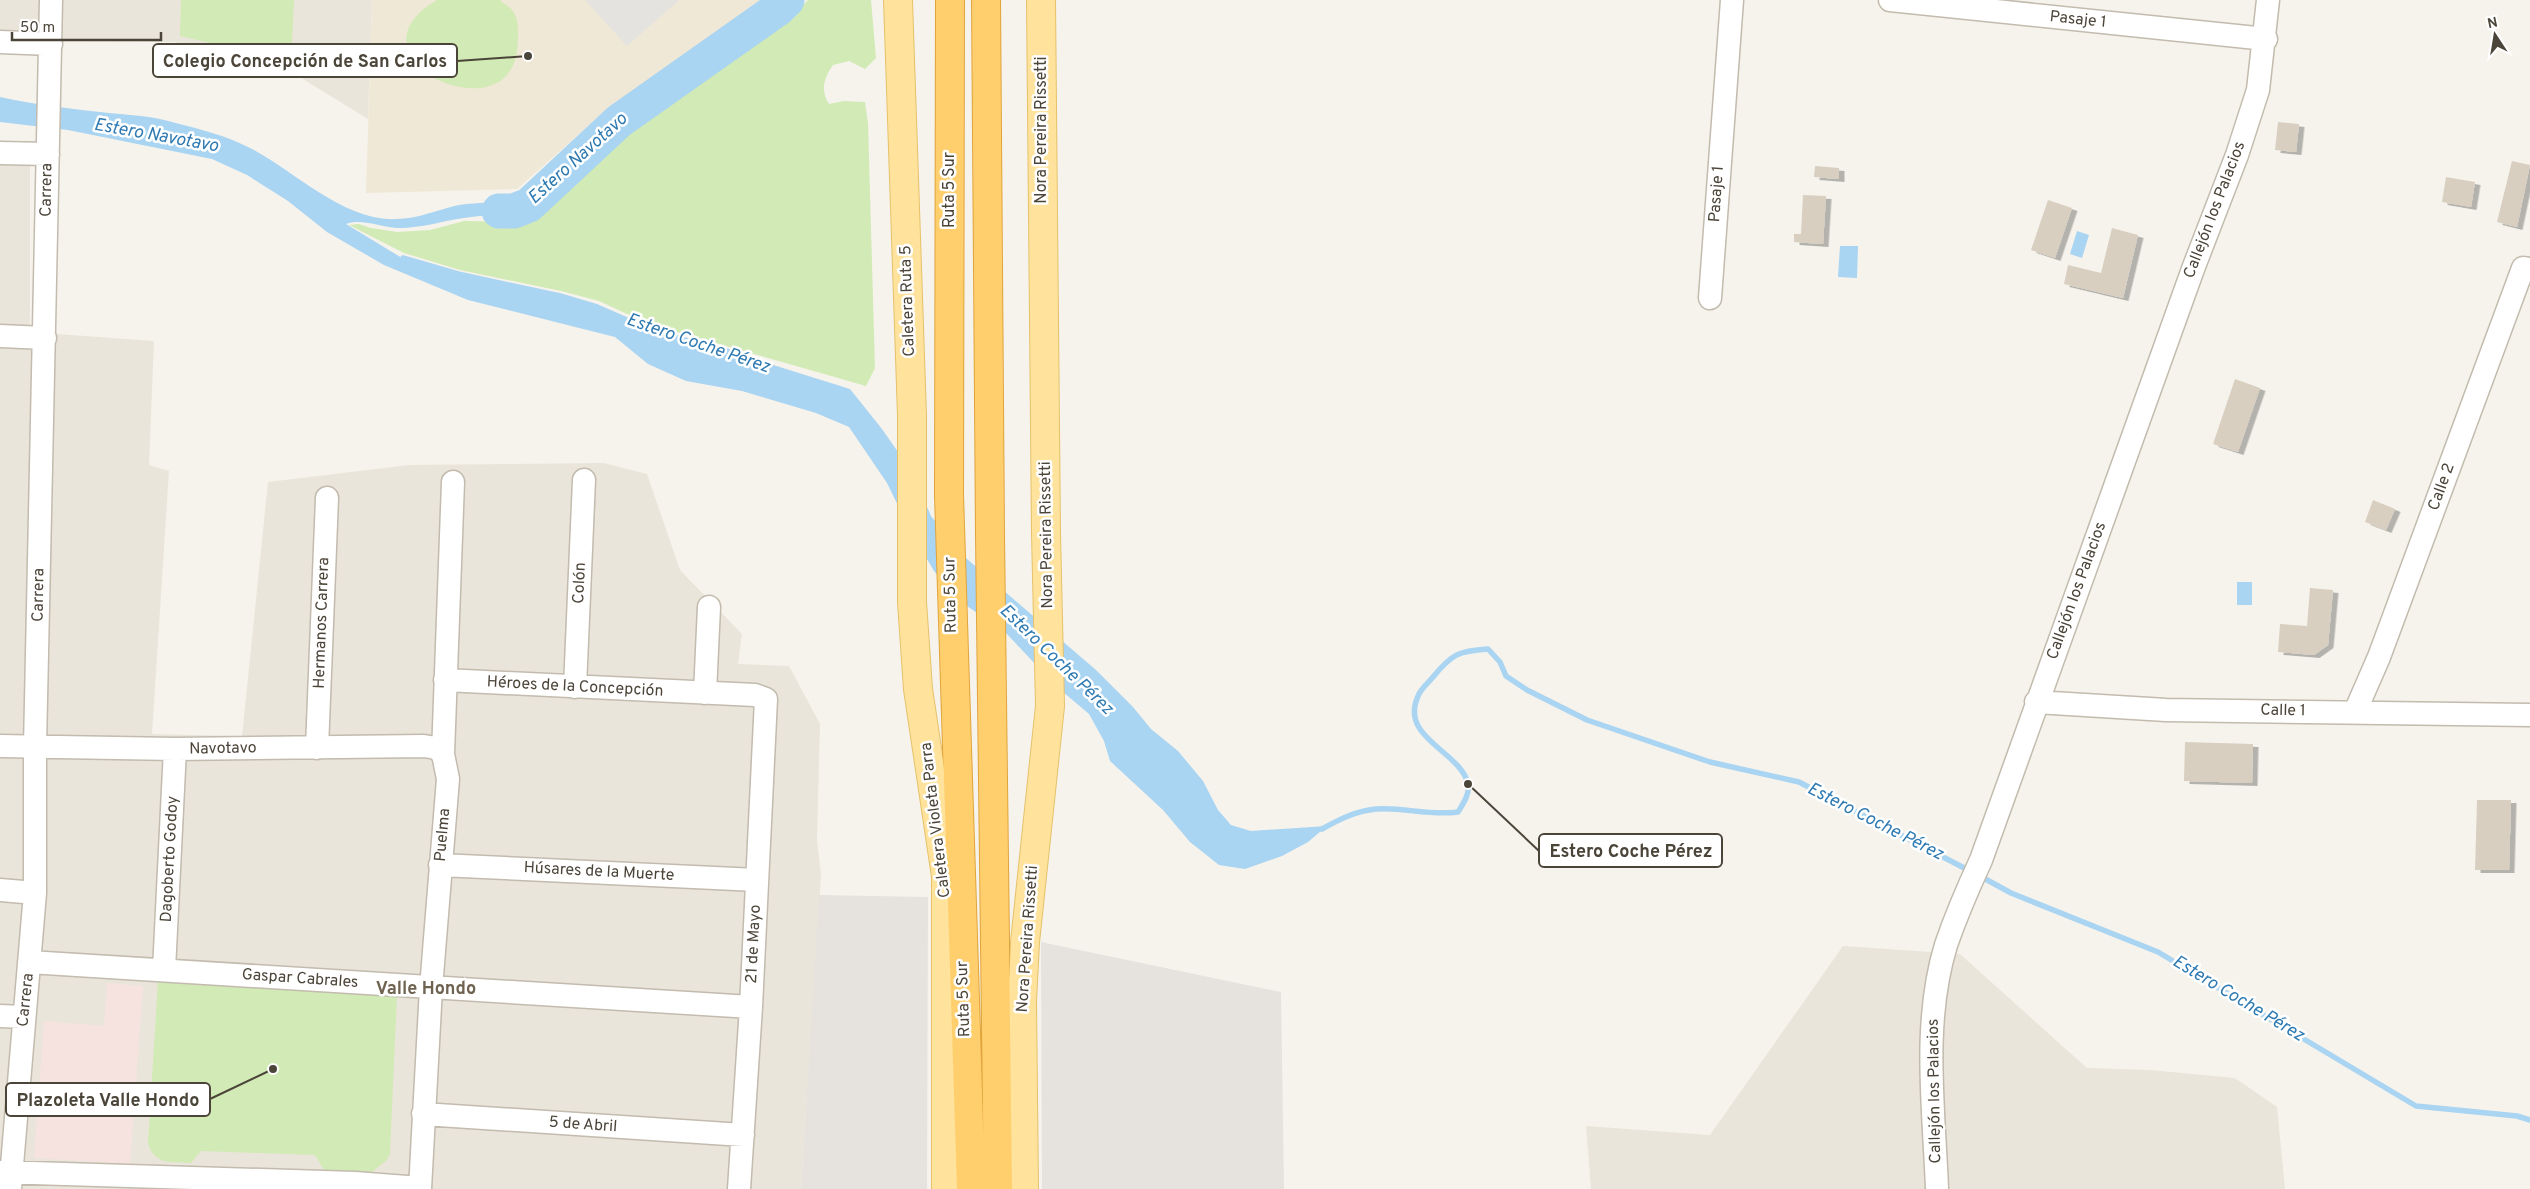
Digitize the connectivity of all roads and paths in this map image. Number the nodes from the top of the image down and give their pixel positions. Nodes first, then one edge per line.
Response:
1 (51, 0) edge
2 (898, 0) edge
3 (950, 0) edge
4 (986, 0) edge
5 (1041, 0) edge
6 (1732, 0) edge
7 (1890, 0) edge
8 (2268, 0) edge
9 (2266, 39) junction
10 (0, 42) edge
11 (51, 44) junction
12 (48, 147) junction
13 (0, 153) edge
14 (2530, 269) edge
15 (1710, 298) dead end
16 (0, 336) edge
17 (45, 338) junction
18 (584, 480) dead end
19 (453, 482) dead end
20 (327, 498) dead end
21 (912, 602) joint
22 (709, 607) dead end
23 (445, 680) junction
24 (575, 686) junction
25 (705, 693) junction
26 (766, 699) joint
27 (2036, 702) junction
28 (2355, 712) junction
29 (2530, 715) edge
30 (0, 746) edge
31 (35, 747) junction
32 (316, 748) junction
33 (175, 749) junction
34 (443, 754) junction
35 (440, 865) junction
36 (757, 880) junction
37 (0, 890) edge
38 (35, 893) junction
39 (29, 962) junction
40 (164, 970) junction
41 (431, 988) junction
42 (751, 1006) junction
43 (0, 1016) edge
44 (24, 1017) junction
45 (424, 1114) junction
46 (743, 1135) junction
47 (7, 1178) edge
48 (208, 1184) edge
49 (420, 1189) edge
50 (739, 1189) edge
51 (946, 1189) edge
52 (971, 1189) edge
53 (998, 1189) edge
54 (1024, 1189) edge
55 (1937, 1189) edge

1 - 11 street, Carrera
2 - 21 main road, Caletera Ruta 5
3 - 52 highway, Ruta 5 Sur
4 - 53 highway, Ruta 5 Sur
5 - 54 main road, Nora Pereira Rissetti
6 - 15 street, Pasaje 1
7 - 9 street, Pasaje 1
8 - 9 street, Callejón los Palacios
9 - 27 street, Callejón los Palacios
10 - 11 street
11 - 12 street, Carrera
12 - 13 street
12 - 17 street, Carrera
14 - 28 street, Calle 2
16 - 17 street
17 - 31 street, Carrera
18 - 24 street, Colón
19 - 23 street, Puelma
20 - 32 street, Hermanos Carrera
21 - 51 main road, Caletera Violeta Parra
22 - 25 street
23 - 24 street, Héroes de la Concepción
23 - 34 street, Puelma
24 - 25 street, Héroes de la Concepción
25 - 26 street, Héroes de la Concepción
26 - 36 street, 21 de Mayo
27 - 28 street, Calle 1
27 - 55 street, Callejón los Palacios
28 - 29 street, Calle 1
30 - 31 street, Navotavo
31 - 33 street, Navotavo
31 - 38 street, Carrera
32 - 33 street, Navotavo
32 - 34 street, Navotavo
33 - 40 street, Dagoberto Godoy
34 - 35 street, Puelma
35 - 36 street, Húsares de la Muerte
35 - 41 street, Puelma
36 - 42 street, 21 de Mayo
37 - 38 street
38 - 39 street, Carrera
39 - 40 street, Gaspar Cabrales
39 - 44 street, Carrera
40 - 41 street, Gaspar Cabrales
41 - 42 street, Gaspar Cabrales
41 - 45 street, Puelma
42 - 46 street, 21 de Mayo
43 - 44 street
44 - 47 street, Carrera
45 - 46 street, 5 de Abril
45 - 49 street, Puelma
46 - 50 street, 21 de Mayo
47 - 48 street
48 - 49 street

